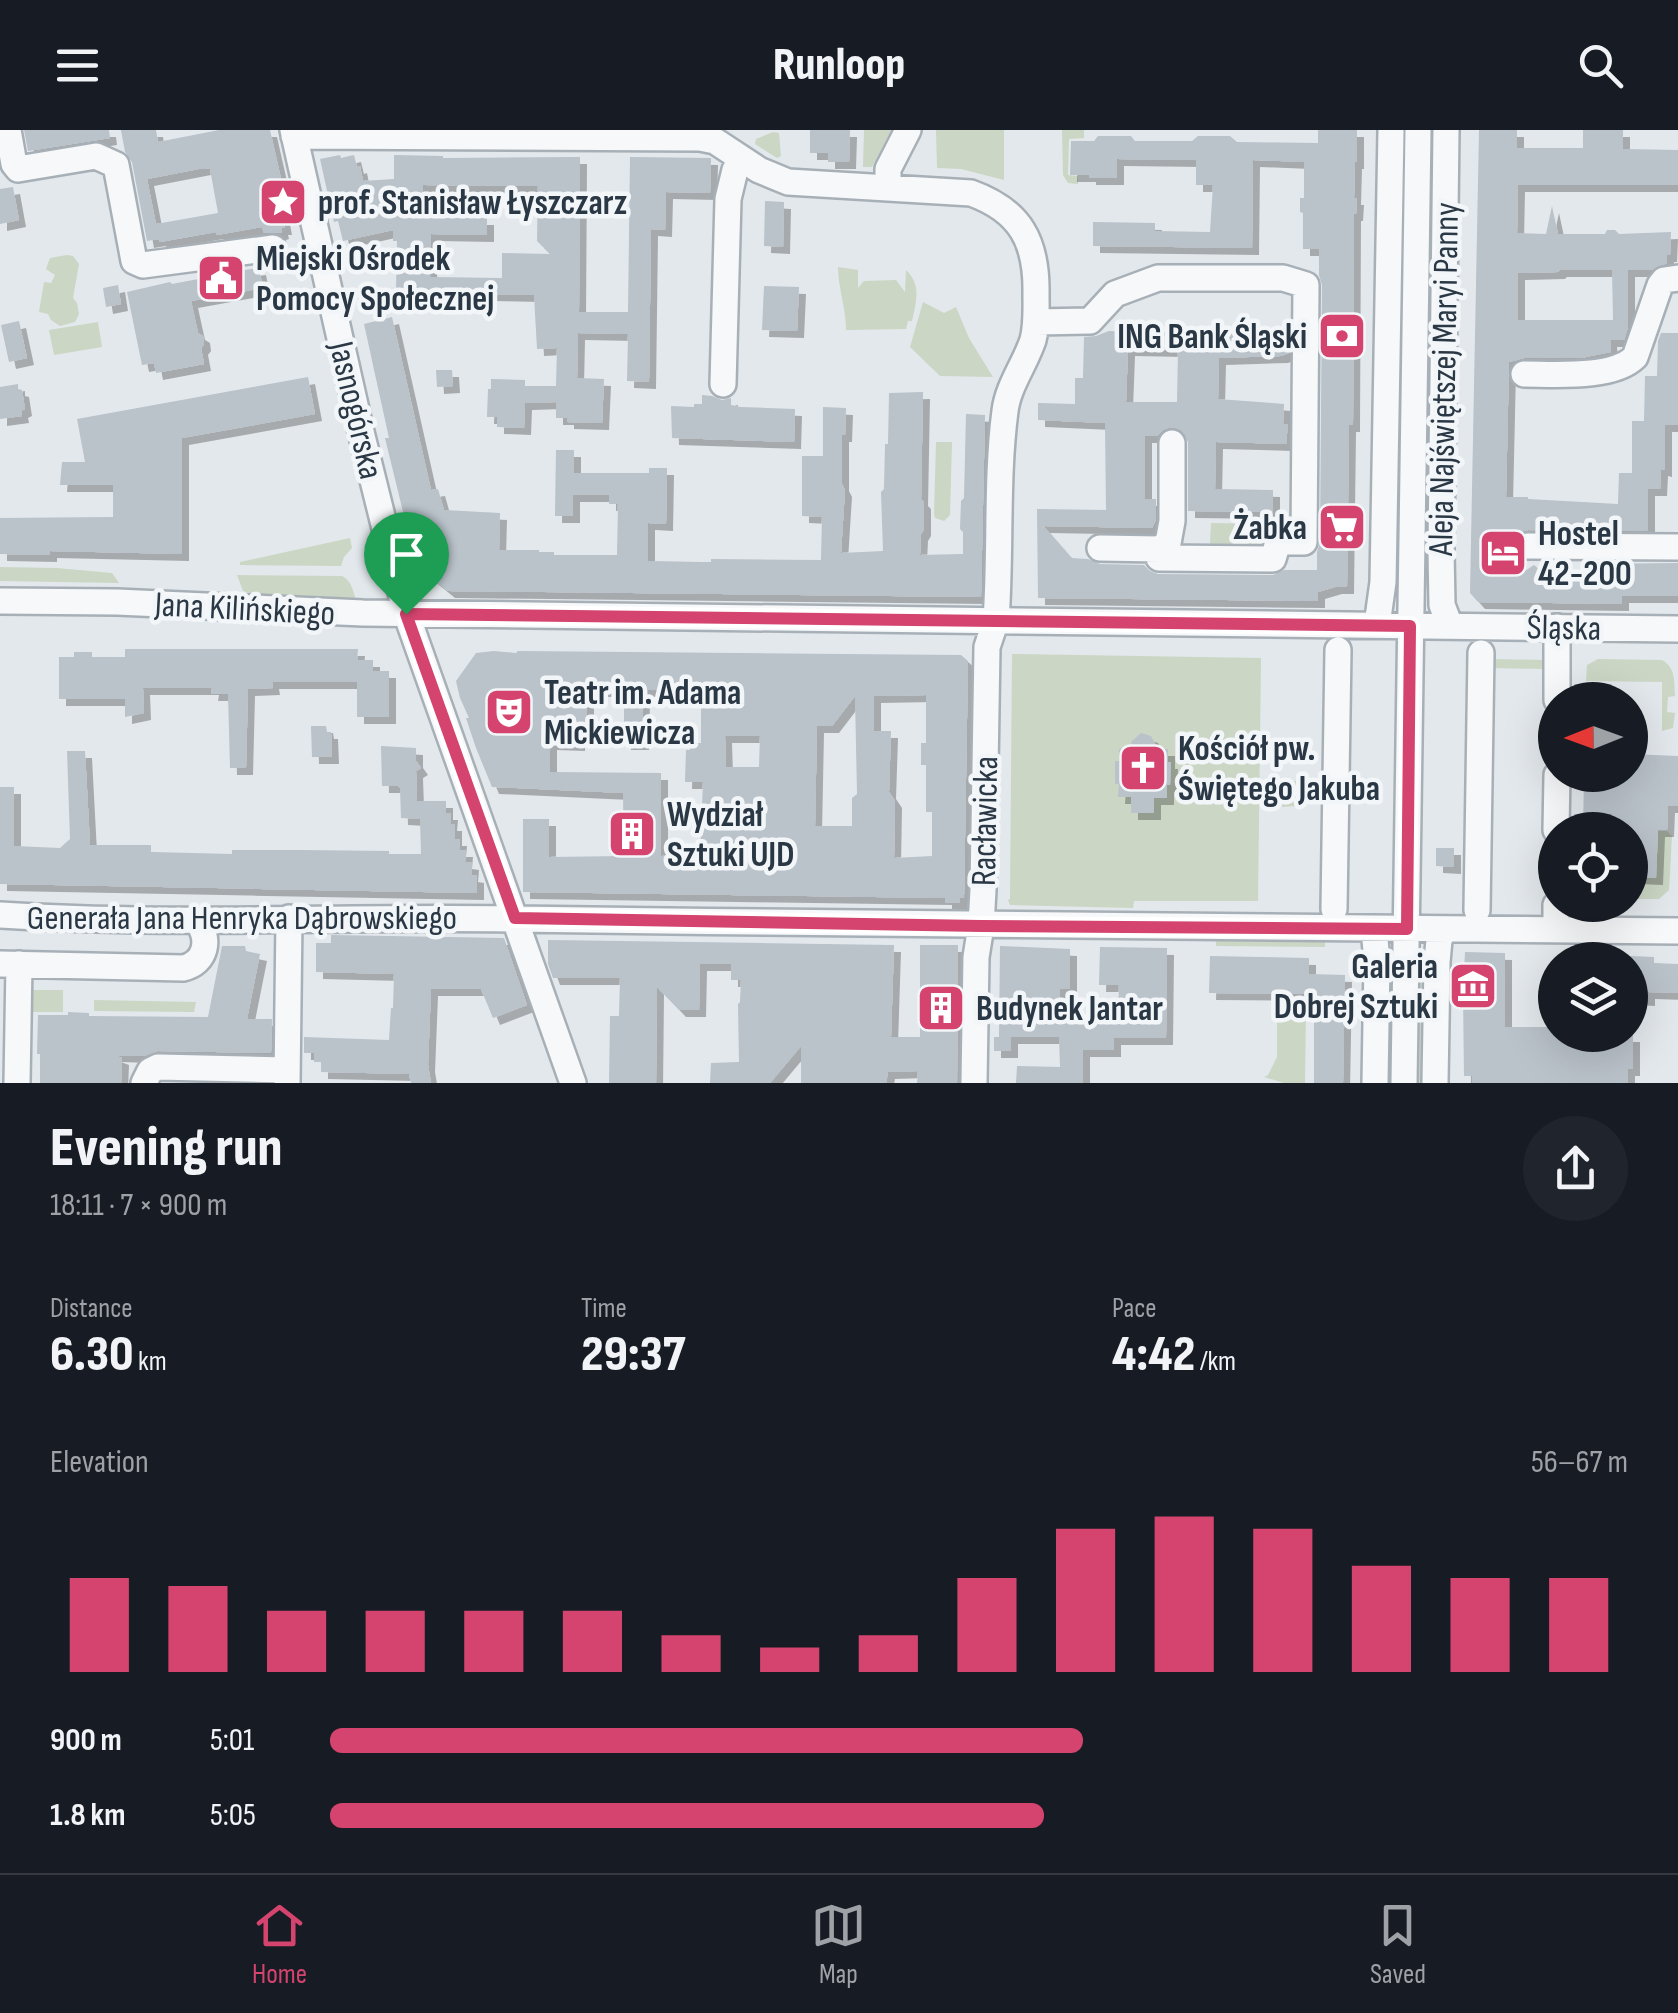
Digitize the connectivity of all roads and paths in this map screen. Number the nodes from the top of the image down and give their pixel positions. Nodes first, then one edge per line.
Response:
1 (8, 130) edge
2 (908, 130) edge
3 (1391, 130) edge
4 (1418, 130) edge
5 (1446, 130) edge
6 (294, 133) edge
7 (742, 159) junction
8 (888, 187) junction
9 (273, 248) dead end
10 (1678, 278) edge
11 (1036, 322) junction
12 (1524, 374) dead end
13 (723, 384) dead end
14 (1172, 443) dead end
15 (1528, 546) dead end
16 (1678, 547) edge
17 (1100, 548) dead end
18 (1159, 549) junction
19 (0, 601) edge
20 (406, 614) junction
21 (996, 620) junction
22 (1377, 625) junction
23 (1410, 626) junction
24 (1450, 626) junction
25 (1557, 628) junction
26 (1678, 629) edge
27 (1338, 650) dead end
28 (1481, 653) dead end
29 (1557, 682) edge
30 (1334, 909) dead end
31 (1477, 910) dead end
32 (0, 915) edge
33 (290, 918) junction
34 (515, 918) junction
35 (1538, 920) edge
36 (197, 921) junction
37 (1597, 922) edge
38 (981, 926) junction
39 (1374, 928) junction
40 (1444, 930) junction
41 (1678, 930) edge
42 (1407, 934) junction
43 (9, 964) edge
44 (287, 1076) edge
45 (17, 1083) edge
46 (144, 1083) edge
47 (573, 1083) edge
48 (974, 1083) edge
49 (1376, 1083) edge
50 (1404, 1083) edge
51 (1435, 1083) edge

1 - 9 street
2 - 8 street
3 - 22 street, Aleja Najświętszej Maryi Panny
4 - 23 street, Aleja Najświętszej Maryi Panny
5 - 24 street, Aleja Najświętszej Maryi Panny
6 - 7 street, Racławicka
6 - 20 street, Jasnogórska
7 - 8 street, Racławicka
7 - 13 street
8 - 11 street, Racławicka
10 - 12 street
11 - 18 street
11 - 21 street, Racławicka
14 - 18 street
15 - 16 street
17 - 18 street
19 - 20 street, Jana Kilińskiego
20 - 21 street, Jana Kilińskiego
20 - 34 street, Jasnogórska
21 - 22 street, Jana Kilińskiego
21 - 38 street, Racławicka
22 - 23 street, Jana Kilińskiego
23 - 24 street, Jana Kilińskiego
23 - 42 street, Aleja Najświętszej Maryi Panny
24 - 25 street, Śląska
25 - 26 street, Śląska
25 - 29 street
27 - 30 street
28 - 31 street
32 - 36 street, Generała Jana Henryka Dąbrowskiego
33 - 34 street, Generała Jana Henryka Dąbrowskiego
33 - 36 street, Generała Jana Henryka Dąbrowskiego
33 - 44 street
34 - 38 street, Generała Jana Henryka Dąbrowskiego
34 - 47 street, Jasnogórska
35 - 40 street, Generała Jana Henryka Dąbrowskiego
36 - 43 street
37 - 41 street, Generała Jana Henryka Dąbrowskiego
38 - 39 street, Generała Jana Henryka Dąbrowskiego
38 - 48 street, Racławicka
39 - 42 street, Generała Jana Henryka Dąbrowskiego
39 - 49 street
40 - 42 street, Generała Jana Henryka Dąbrowskiego
40 - 51 street
42 - 50 street, Aleja Najświętszej Maryi Panny
43 - 45 street
44 - 46 street

